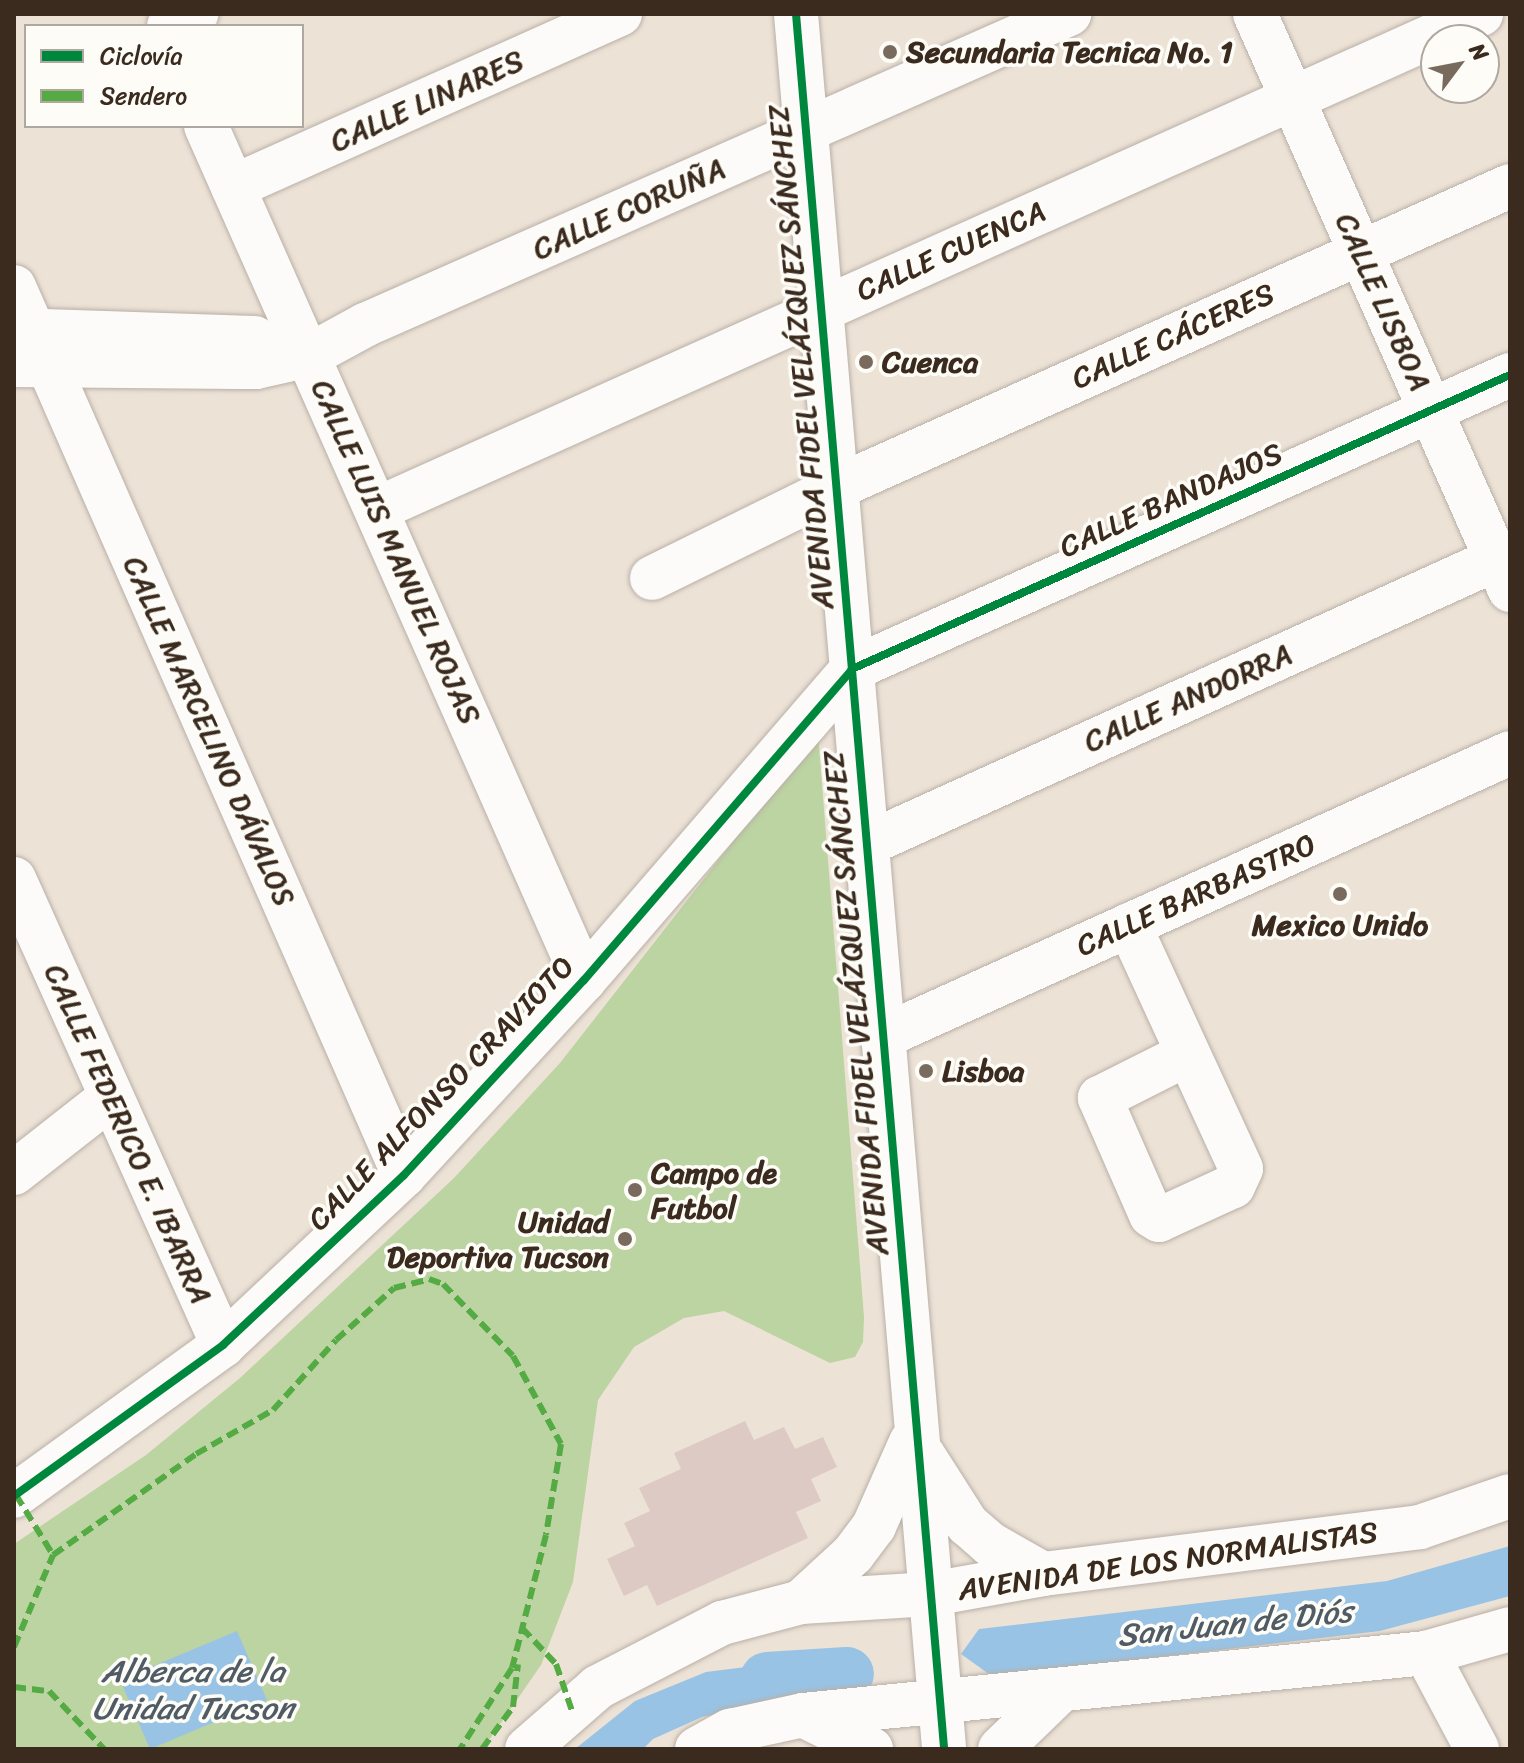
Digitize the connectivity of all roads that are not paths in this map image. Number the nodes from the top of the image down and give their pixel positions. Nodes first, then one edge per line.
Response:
1 (196, 14) edge
2 (620, 14) edge
3 (796, 14) edge
4 (1069, 14) edge
5 (1255, 14) edge
6 (1481, 14) edge
7 (174, 24) edge
8 (1292, 98) junction
9 (207, 128) edge
10 (806, 132) junction
11 (1510, 186) edge
12 (233, 187) junction
13 (1360, 252) junction
14 (14, 287) edge
15 (821, 309) junction
16 (305, 346) junction
17 (28, 348) edge
18 (1510, 375) edge
19 (1431, 411) junction
20 (837, 487) junction
21 (377, 509) junction
22 (1505, 567) edge
23 (652, 578) dead end
24 (852, 669) junction
25 (1510, 753) edge
26 (867, 844) junction
27 (14, 879) edge
28 (1129, 925) junction
29 (584, 980) junction
30 (882, 1037) junction
31 (1187, 1054) dead end
32 (111, 1097) junction
33 (14, 1173) edge
34 (404, 1175) junction
35 (223, 1345) junction
36 (914, 1428) junction
37 (14, 1496) edge
38 (1510, 1496) edge
39 (1043, 1574) junction
40 (931, 1594) junction
41 (801, 1602) junction
42 (1510, 1629) edge
43 (1426, 1653) junction
44 (1058, 1693) junction
45 (940, 1701) junction
46 (803, 1715) junction
47 (527, 1749) edge
48 (697, 1749) edge
49 (871, 1749) edge
50 (944, 1749) edge
51 (1000, 1749) edge
52 (1477, 1749) edge

1 - 7 street
2 - 12 street, CALLE LINARES
3 - 10 street, AVENIDA FIDEL VELÁZQUEZ SÁNCHEZ
4 - 10 street, CALLE CORUÑA
5 - 8 street, CALLE LISBOA
6 - 8 street, CALLE CUENCA
8 - 13 street, CALLE LISBOA
8 - 15 street, CALLE CUENCA
9 - 12 street, CALLE LUIS MANUEL ROJAS
10 - 15 street, AVENIDA FIDEL VELÁZQUEZ SÁNCHEZ
10 - 16 street, CALLE CORUÑA
11 - 13 street, CALLE CÁCERES
12 - 16 street, CALLE LUIS MANUEL ROJAS
13 - 19 street, CALLE LISBOA
13 - 20 street, CALLE CÁCERES
14 - 17 street, CALLE MARCELINO DÁVALOS
15 - 20 street, AVENIDA FIDEL VELÁZQUEZ SÁNCHEZ
15 - 21 street, CALLE CUENCA
16 - 17 street, CALLE CORUÑA
16 - 21 street, CALLE LUIS MANUEL ROJAS
17 - 34 street, CALLE MARCELINO DÁVALOS
18 - 19 street, CALLE BANDAJOS
19 - 22 street, CALLE LISBOA
19 - 24 street, CALLE BANDAJOS
20 - 23 street, CALLE CÁCERES
20 - 24 street, AVENIDA FIDEL VELÁZQUEZ SÁNCHEZ
21 - 29 street, CALLE LUIS MANUEL ROJAS
22 - 26 street, CALLE ANDORRA
24 - 26 street, AVENIDA FIDEL VELÁZQUEZ SÁNCHEZ
24 - 29 street, CALLE ALFONSO CRAVIOTO
25 - 28 street, CALLE BARBASTRO
26 - 30 street, AVENIDA FIDEL VELÁZQUEZ SÁNCHEZ
27 - 32 street, CALLE FEDERICO E. IBARRA
28 - 30 street, CALLE BARBASTRO
28 - 31 street
29 - 34 street, CALLE ALFONSO CRAVIOTO
30 - 36 street, AVENIDA FIDEL VELÁZQUEZ SÁNCHEZ
32 - 33 street
32 - 35 street, CALLE FEDERICO E. IBARRA
34 - 35 street, CALLE ALFONSO CRAVIOTO
35 - 37 street, CALLE ALFONSO CRAVIOTO
36 - 39 street
36 - 40 street, AVENIDA FIDEL VELÁZQUEZ SÁNCHEZ
36 - 41 street
38 - 39 street, AVENIDA DE LOS NORMALISTAS
39 - 40 street, AVENIDA DE LOS NORMALISTAS
40 - 41 street, AVENIDA DE LOS NORMALISTAS
40 - 45 street, AVENIDA FIDEL VELÁZQUEZ SÁNCHEZ
41 - 47 street, AVENIDA DE LOS NORMALISTAS
42 - 43 street
43 - 44 street
43 - 52 street
44 - 45 street
44 - 51 street
45 - 46 street
45 - 50 street, AVENIDA FIDEL VELÁZQUEZ SÁNCHEZ
46 - 48 street
46 - 49 street

